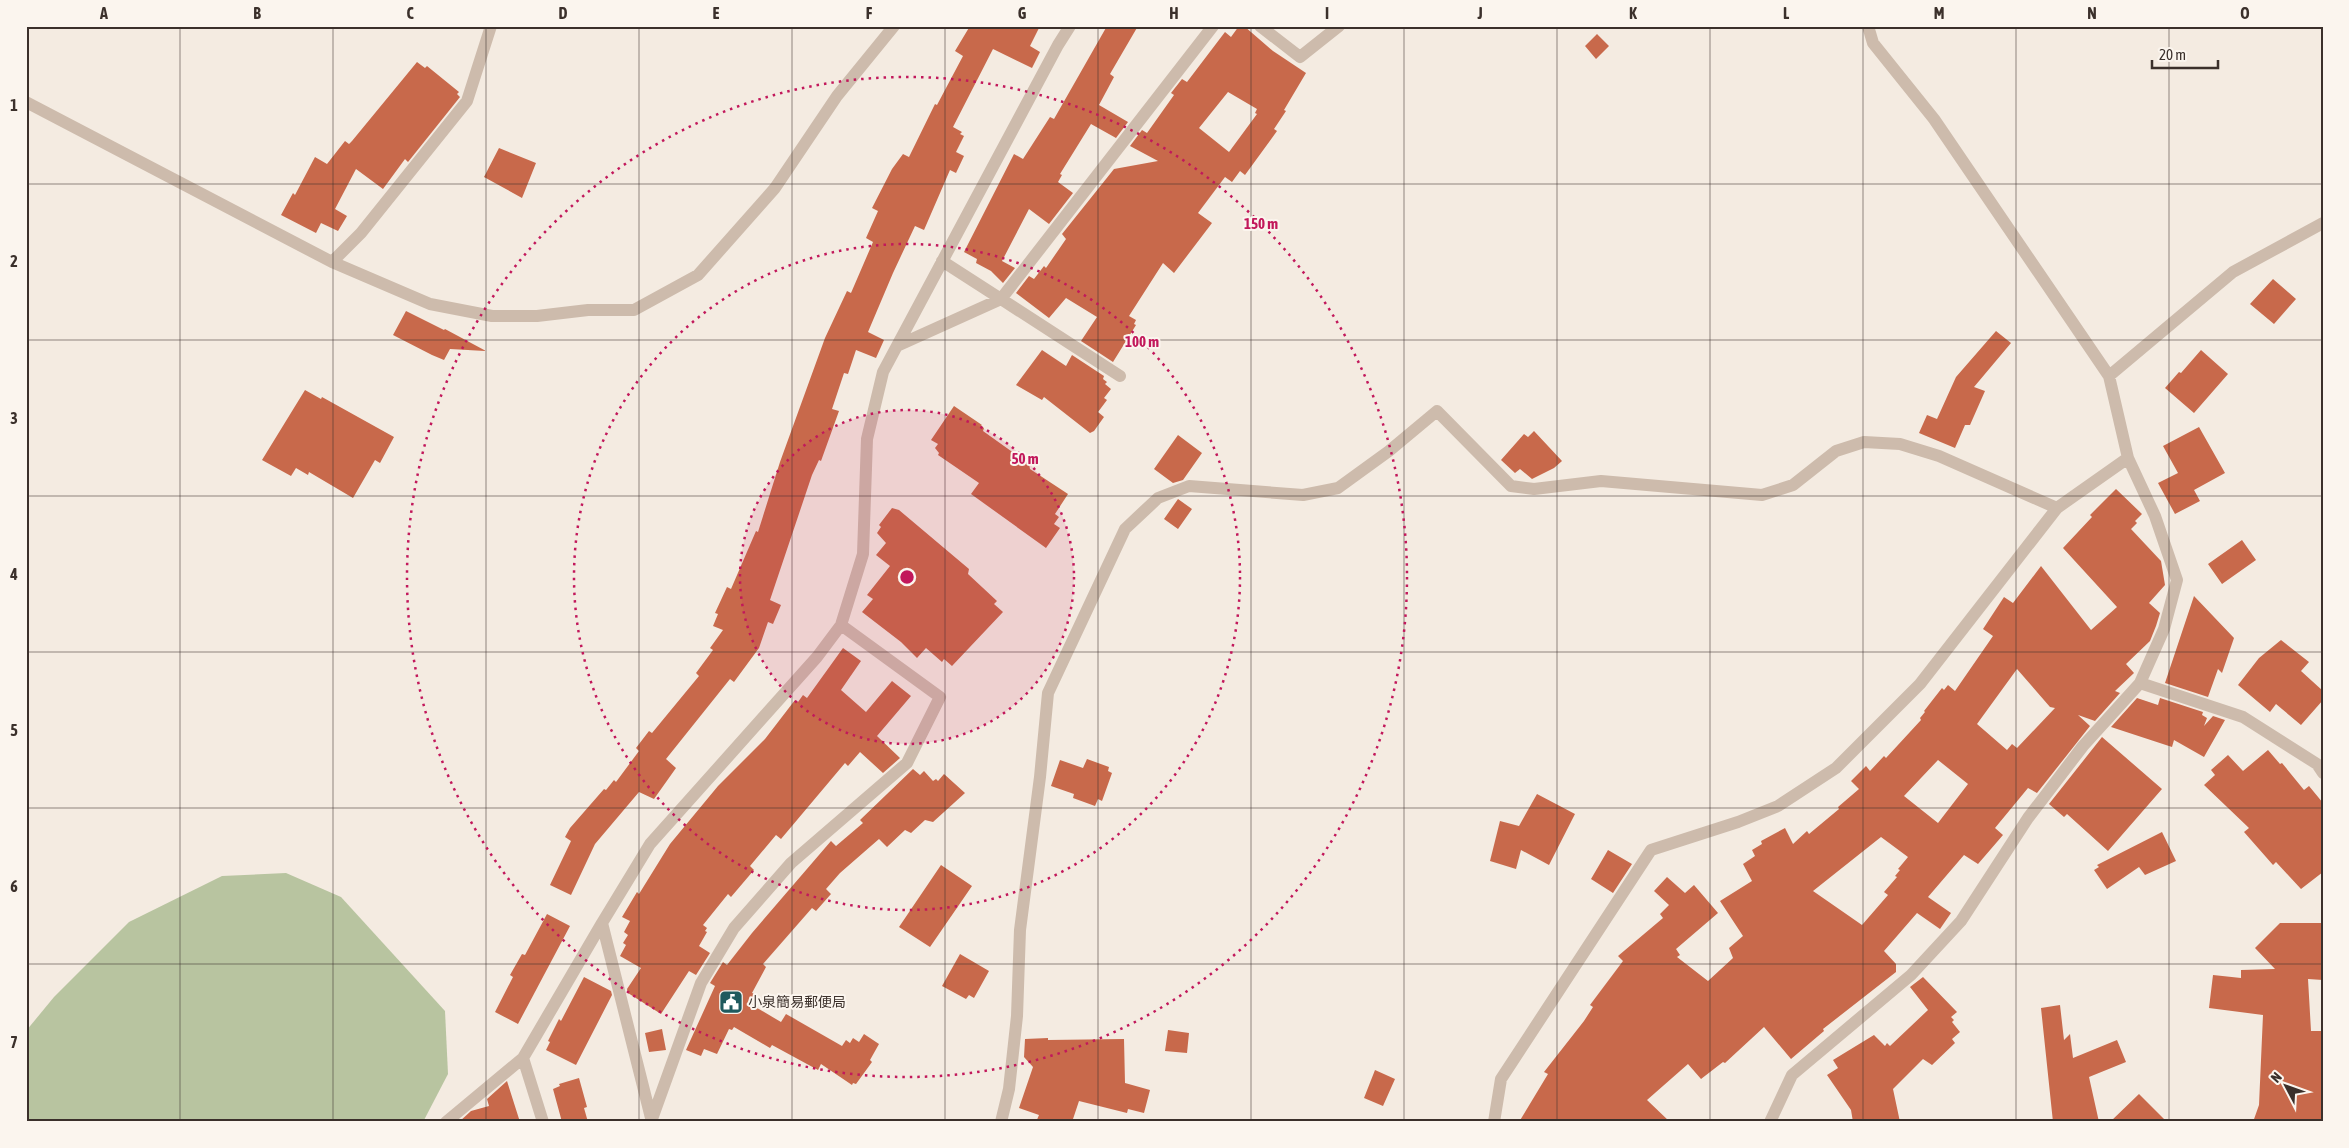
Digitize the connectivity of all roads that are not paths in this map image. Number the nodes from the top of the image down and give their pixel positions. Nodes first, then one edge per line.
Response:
1 (491, 26) edge
2 (894, 26) edge
3 (1070, 26) edge
4 (1213, 26) edge
5 (1260, 26) edge
6 (1339, 26) edge
7 (1868, 26) edge
8 (26, 102) edge
9 (2323, 223) edge
10 (942, 260) junction
11 (332, 262) junction
12 (1001, 299) junction
13 (898, 345) junction
14 (1120, 376) dead end
15 (2109, 376) junction
16 (2128, 458) junction
17 (2057, 508) junction
18 (841, 625) junction
19 (2140, 683) junction
20 (2323, 773) edge
21 (602, 923) junction
22 (523, 1058) junction
23 (652, 1120) edge
24 (446, 1122) edge
25 (543, 1122) edge
26 (1001, 1122) edge
27 (1494, 1122) edge
28 (1770, 1122) edge

1 - 11 street
2 - 11 street
3 - 10 street
4 - 12 street
5 - 6 street
7 - 15 street
8 - 11 street
9 - 15 street
10 - 12 street
10 - 13 street
12 - 13 street
12 - 14 street
13 - 18 street
15 - 16 street
16 - 17 street
16 - 19 street
17 - 26 street
17 - 27 street
18 - 21 street
18 - 23 street
19 - 20 street
19 - 28 street
21 - 22 street
21 - 23 street
22 - 24 street
22 - 25 street

